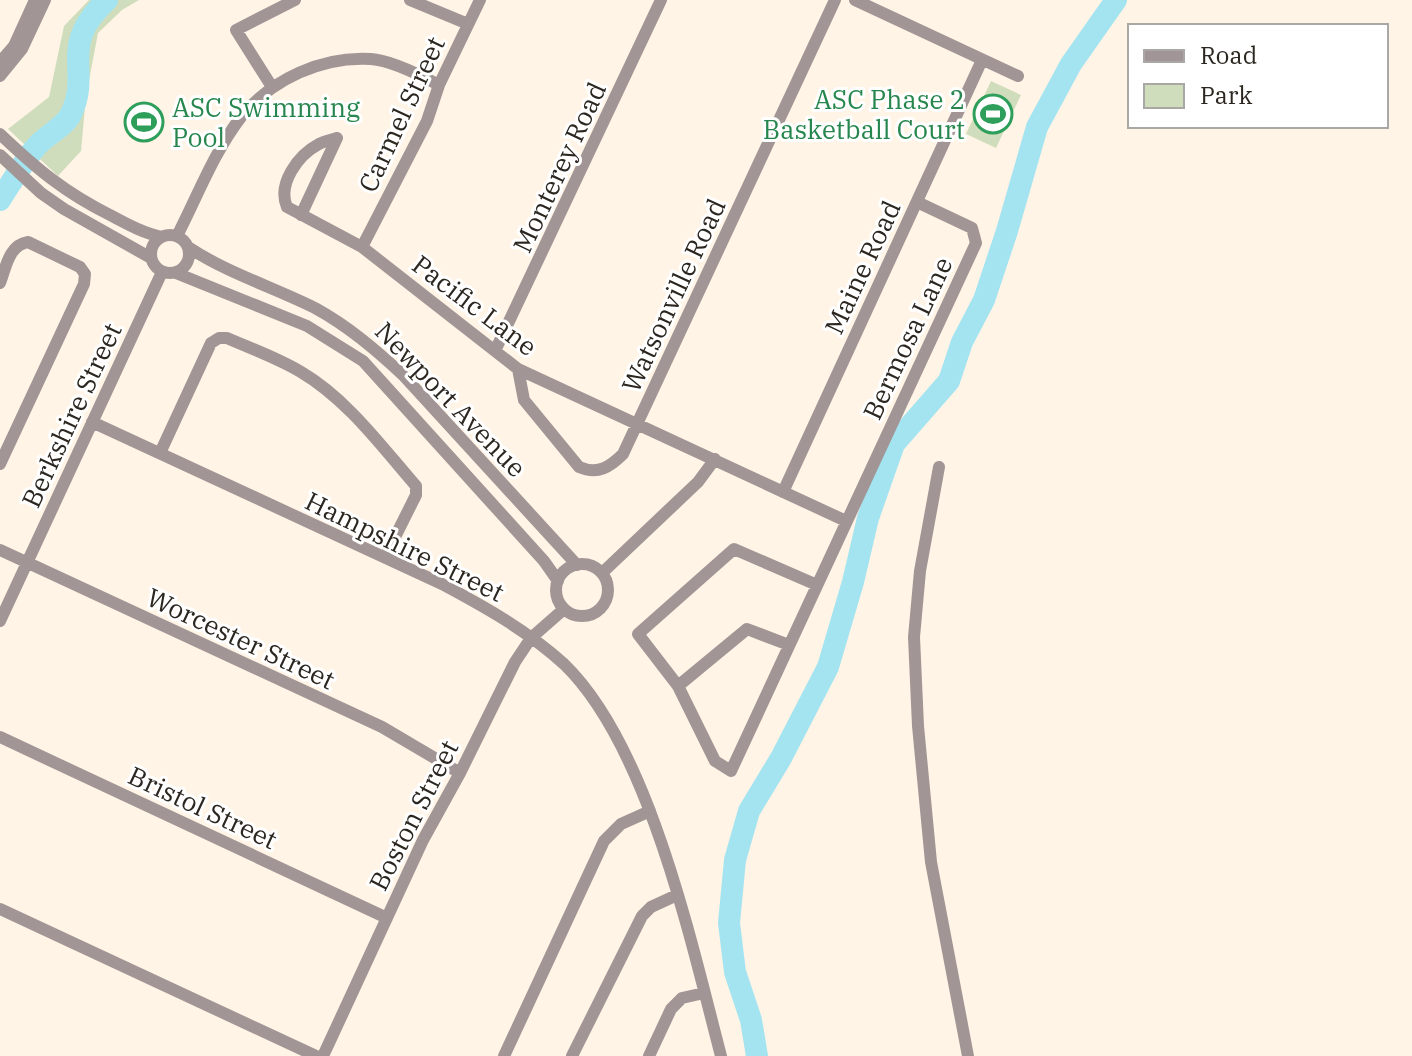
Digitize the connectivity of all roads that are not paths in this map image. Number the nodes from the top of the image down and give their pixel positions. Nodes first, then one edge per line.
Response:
1 (295, 0) edge
2 (410, 0) edge
3 (480, 0) edge
4 (661, 0) edge
5 (835, 0) edge
6 (855, 0) edge
7 (35, 3) edge
8 (468, 24) junction
9 (982, 60) junction
10 (0, 62) edge
11 (0, 76) edge
12 (1018, 76) dead end
13 (439, 85) junction
14 (272, 87) junction
15 (1, 134) edge
16 (0, 155) edge
17 (917, 202) junction
18 (301, 215) junction
19 (177, 236) junction
20 (162, 237) junction
21 (188, 247) junction
22 (362, 247) junction
23 (151, 258) junction
24 (162, 272) junction
25 (176, 273) junction
26 (0, 283) edge
27 (495, 351) junction
28 (518, 369) junction
29 (92, 422) junction
30 (638, 422) junction
31 (160, 453) junction
32 (715, 459) junction
33 (0, 464) edge
34 (939, 467) dead end
35 (783, 492) junction
36 (846, 521) junction
37 (0, 550) edge
38 (385, 557) junction
39 (27, 563) junction
40 (577, 565) junction
41 (602, 573) junction
42 (558, 581) junction
43 (817, 585) junction
44 (564, 609) junction
45 (0, 621) edge
46 (531, 638) junction
47 (789, 645) junction
48 (678, 686) junction
49 (0, 737) edge
50 (460, 773) junction
51 (650, 811) junction
52 (677, 895) junction
53 (0, 909) edge
54 (387, 918) junction
55 (704, 993) junction
56 (316, 1056) edge
57 (323, 1056) edge
58 (504, 1056) edge
59 (572, 1056) edge
60 (649, 1056) edge
61 (721, 1056) edge
62 (968, 1056) edge

1 - 14 street
2 - 8 street
3 - 8 street, Carmel Street
4 - 27 street, Monterey Road
5 - 30 street, Watsonville Road
6 - 9 street
7 - 10 street
7 - 11 street
8 - 13 street, Carmel Street
9 - 12 street
9 - 17 street, Maine Road
13 - 14 street
13 - 22 street, Carmel Street
14 - 19 street
15 - 20 street
16 - 23 street
17 - 35 street, Maine Road
17 - 36 street, Bermosa Lane
18 - 18 street
18 - 22 street, Pacific Lane
19 - 20 street
19 - 21 street
20 - 23 street
21 - 25 street
21 - 40 street, Newport Avenue
22 - 27 street, Pacific Lane
23 - 24 street
24 - 25 street
24 - 29 street, Berkshire Street
25 - 42 street, Newport Avenue
26 - 33 street
27 - 28 street, Pacific Lane
28 - 30 street, Pacific Lane
28 - 30 street, Watsonville Road
29 - 31 street, Hampshire Street
29 - 39 street, Berkshire Street
30 - 32 street, Pacific Lane
31 - 38 street, Hampshire Street
31 - 38 street
32 - 35 street, Pacific Lane
32 - 41 street
34 - 62 street
35 - 36 street, Pacific Lane
36 - 43 street, Bermosa Lane
37 - 39 street, Worcester Street
38 - 46 street, Hampshire Street
39 - 45 street, Berkshire Street
39 - 50 street, Worcester Street
40 - 41 street
40 - 42 street
41 - 44 street
42 - 44 street
43 - 47 street, Bermosa Lane
43 - 48 street
44 - 46 street, Boston Street
46 - 50 street, Boston Street
46 - 51 street, Hampshire Street
47 - 48 street
47 - 48 street, Bermosa Lane
49 - 54 street, Bristol Street
50 - 54 street, Boston Street
51 - 52 street, Hampshire Street
51 - 58 street
52 - 55 street, Hampshire Street
52 - 59 street
53 - 56 street
54 - 57 street, Boston Street
55 - 60 street
55 - 61 street, Hampshire Street

